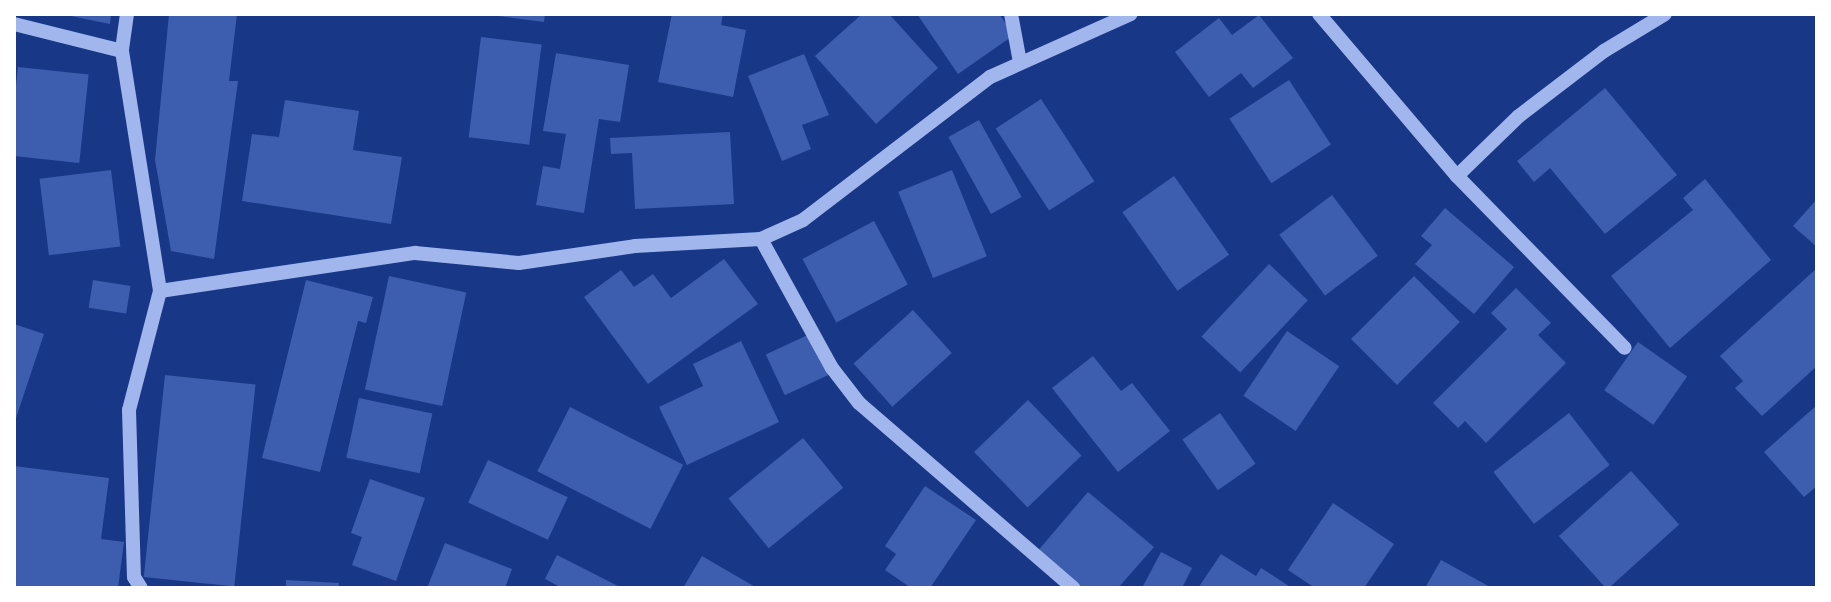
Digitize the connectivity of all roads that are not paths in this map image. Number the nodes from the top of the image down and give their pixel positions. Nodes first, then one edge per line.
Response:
1 (127, 14) edge
2 (1011, 14) edge
3 (1131, 14) edge
4 (1319, 14) edge
5 (1665, 14) edge
6 (14, 24) edge
7 (122, 51) junction
8 (1020, 62) junction
9 (1457, 176) junction
10 (761, 239) junction
11 (160, 291) junction
12 (1625, 348) dead end
13 (141, 588) edge
14 (1073, 588) edge

1 - 7 street
2 - 8 street
3 - 8 street
4 - 9 street
5 - 9 street
6 - 7 street
7 - 11 street
8 - 10 street
9 - 12 street
10 - 11 street
10 - 14 street
11 - 13 street

